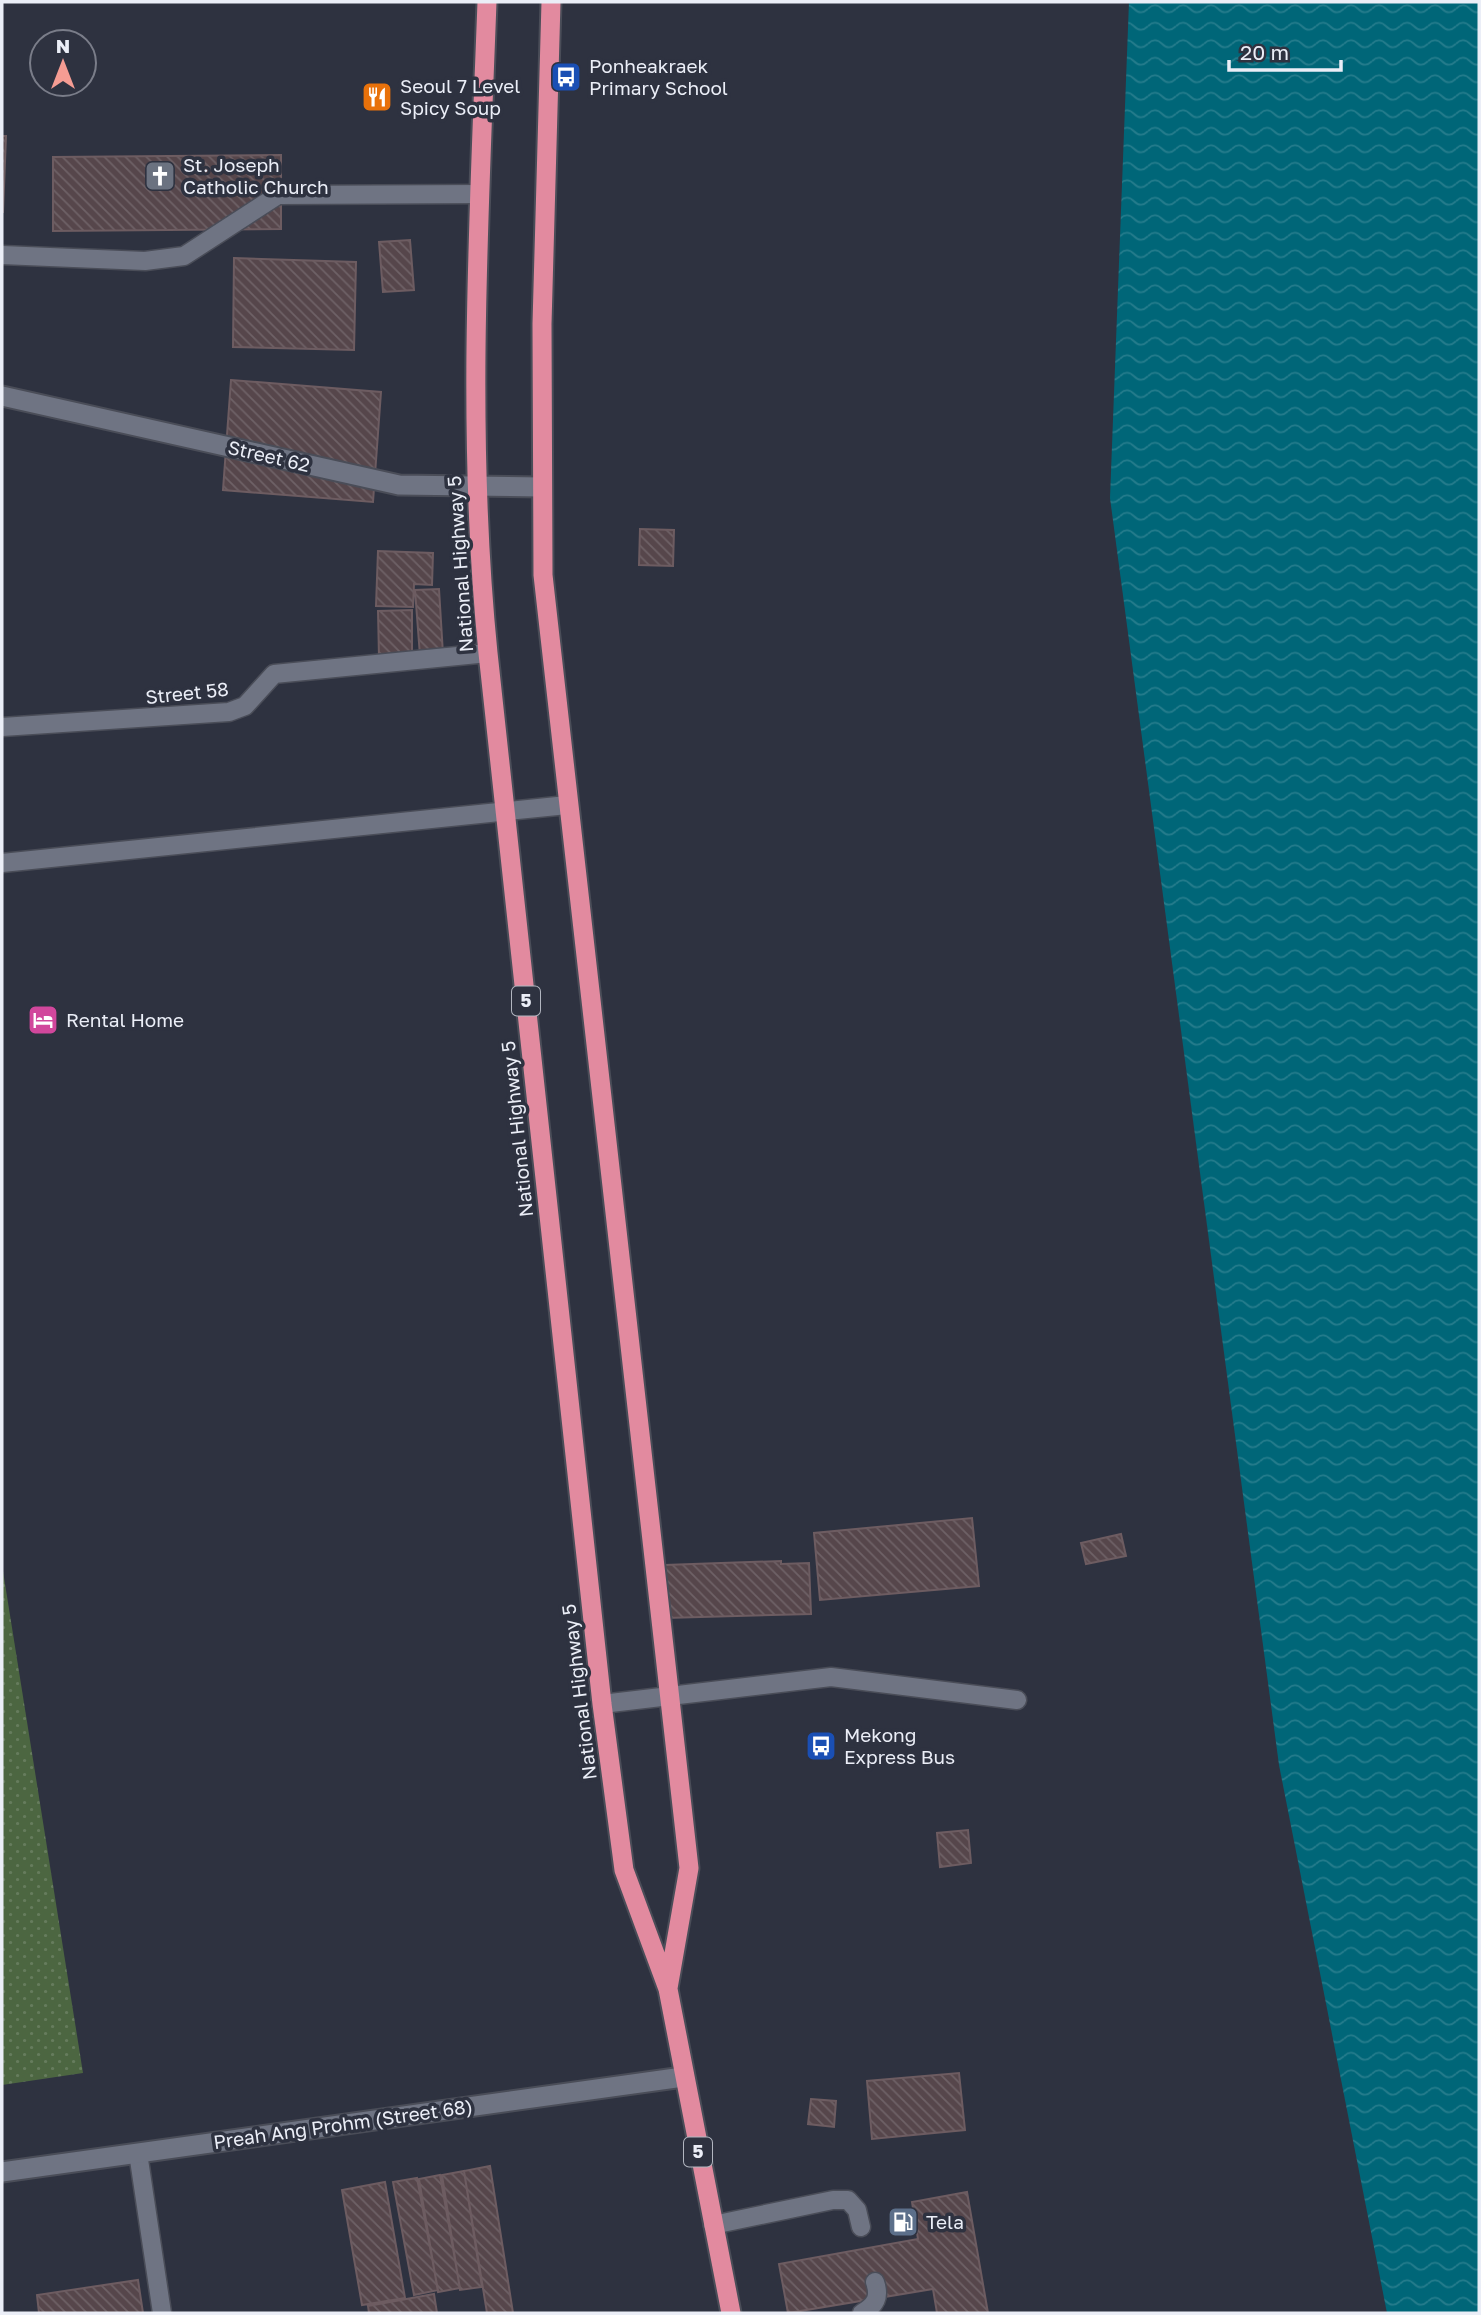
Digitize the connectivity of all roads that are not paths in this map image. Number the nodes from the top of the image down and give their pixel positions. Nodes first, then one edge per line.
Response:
1 (487, 2) edge
2 (551, 2) edge
3 (480, 194) junction
4 (2, 255) edge
5 (2, 396) edge
6 (476, 487) junction
7 (540, 487) junction
8 (488, 653) junction
9 (2, 727) edge
10 (567, 805) junction
11 (505, 810) junction
12 (2, 863) edge
13 (669, 1697) junction
14 (1017, 1700) dead end
15 (602, 1704) junction
16 (668, 1989) junction
17 (683, 2077) junction
18 (138, 2153) junction
19 (2, 2172) edge
20 (713, 2225) junction
21 (861, 2227) dead end
22 (876, 2282) dead end
23 (162, 2313) edge
24 (731, 2313) edge
25 (862, 2313) edge

1 - 3 highway, National Highway 5 / 5
2 - 7 highway, National Highway 5 / 5
3 - 4 lane
3 - 6 highway, National Highway 5 / 5
5 - 6 street, Street 62
6 - 7 street, Street 62
6 - 8 highway, National Highway 5 / 5
7 - 10 highway, National Highway 5 / 5
8 - 9 lane, Street 58
8 - 11 highway, National Highway 5 / 5
10 - 11 lane
10 - 13 highway, National Highway 5 / 5
11 - 12 lane
11 - 15 highway, National Highway 5 / 5
13 - 14 lane
13 - 15 lane
13 - 16 highway, National Highway 5 / 5
15 - 16 highway, National Highway 5 / 5
16 - 17 highway, National Highway 5 / 5
17 - 18 street, Preah Ang Prohm (Street 68)
17 - 20 highway, National Highway 5 / 5
18 - 19 street, Preah Ang Prohm (Street 68)
18 - 23 lane
20 - 21 lane
20 - 24 highway, National Highway 5 / 5
22 - 25 lane

